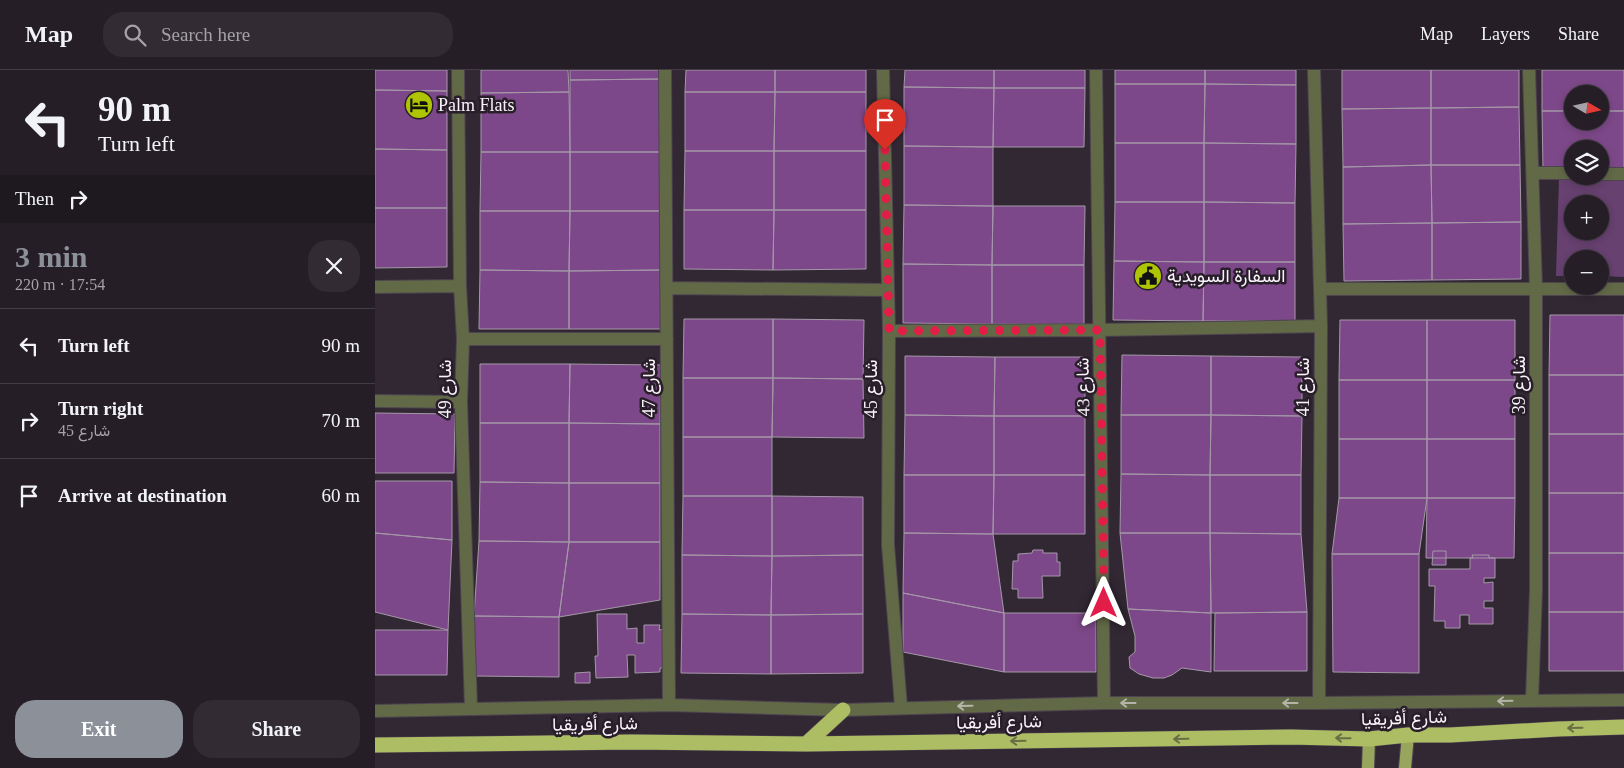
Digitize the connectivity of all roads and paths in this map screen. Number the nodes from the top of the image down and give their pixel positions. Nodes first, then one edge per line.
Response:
1 (458, 70) edge
2 (665, 70) edge
3 (883, 70) edge
4 (1096, 70) edge
5 (1314, 70) edge
6 (1529, 70) edge
7 (1533, 173) junction
8 (1564, 173) edge
9 (1609, 174) edge
10 (1624, 174) edge
11 (460, 286) junction
12 (375, 287) edge
13 (666, 288) junction
14 (1536, 288) junction
15 (1624, 288) edge
16 (1320, 289) junction
17 (888, 290) junction
18 (1321, 326) junction
19 (1100, 330) junction
20 (889, 331) junction
21 (463, 339) junction
22 (667, 339) junction
23 (375, 401) edge
24 (461, 402) junction
25 (1532, 700) junction
26 (1624, 700) edge
27 (1104, 703) junction
28 (1319, 703) junction
29 (669, 705) junction
30 (901, 707) junction
31 (471, 708) junction
32 (843, 710) junction
33 (375, 711) edge
34 (1624, 727) edge
35 (1408, 735) junction
36 (1369, 739) junction
37 (806, 744) junction
38 (375, 745) edge
39 (1367, 768) edge
40 (1405, 768) edge

1 - 11 street, شارع 49
2 - 13 street, شارع 47
3 - 17 street, شارع 45
4 - 19 street, شارع 43
5 - 16 street, شارع 41
6 - 7 street, شارع 39
7 - 8 street
7 - 14 street, شارع 39
9 - 10 street
11 - 12 street
11 - 21 street, شارع 49
13 - 17 street
13 - 22 street, شارع 47
14 - 15 street
14 - 16 street
14 - 25 street, شارع 39
16 - 18 street, شارع 41
17 - 20 street, شارع 45
18 - 19 street
18 - 28 street, شارع 41
19 - 20 street
19 - 27 street, شارع 43
20 - 30 street, شارع 45
21 - 22 street
21 - 24 street, شارع 49
22 - 29 street, شارع 47
23 - 24 street
24 - 31 street, شارع 49
25 - 26 street, شارع أفريقيا
25 -> 28 street, شارع أفريقيا
28 -> 27 street, شارع أفريقيا
27 -> 30 street, شارع أفريقيا
29 - 31 street, شارع أفريقيا
29 - 32 street, شارع أفريقيا
30 - 32 street, شارع أفريقيا
31 - 33 street, شارع أفريقيا
32 - 37 highway
34 -> 35 highway, شارع أفريقيا
35 - 36 highway, شارع أفريقيا
35 - 40 main road
36 -> 37 highway, شارع أفريقيا
36 - 39 main road
37 - 38 highway, شارع أفريقيا

